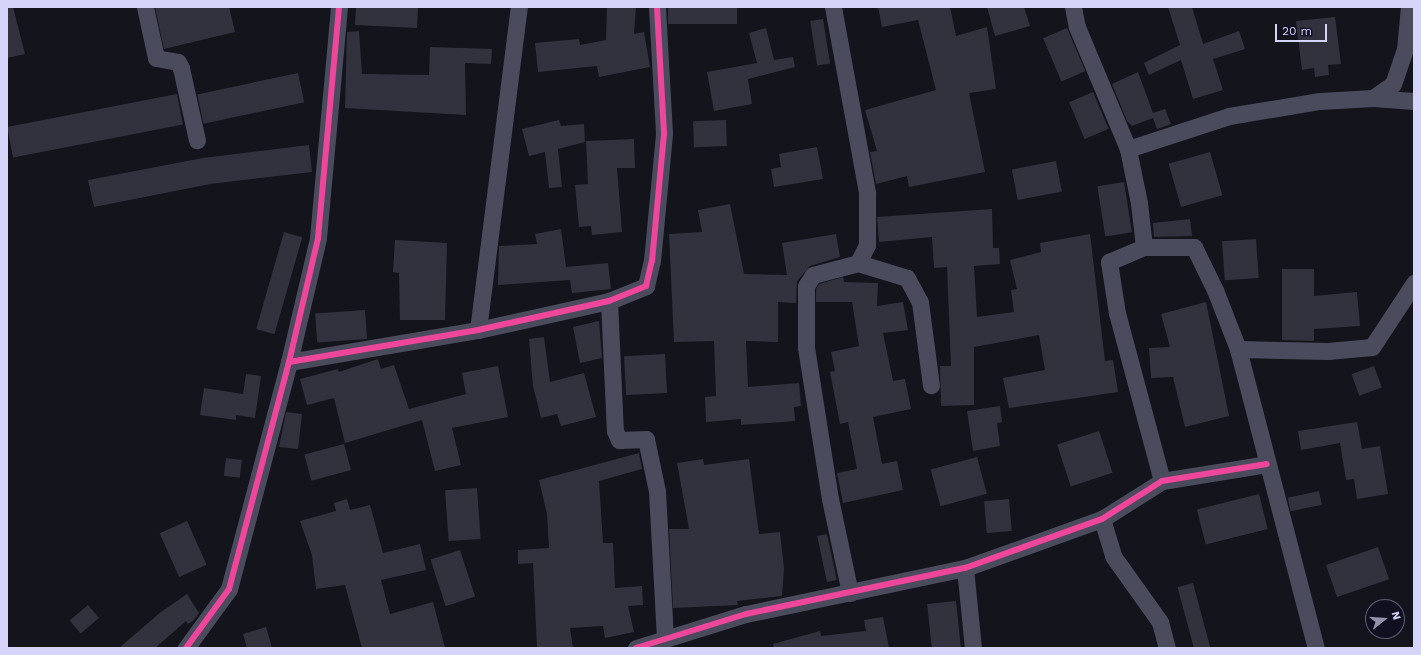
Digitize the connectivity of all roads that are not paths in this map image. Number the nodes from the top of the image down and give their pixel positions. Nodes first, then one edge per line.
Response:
1 (145, 7) edge
2 (339, 7) edge
3 (519, 7) edge
4 (658, 7) edge
5 (833, 7) edge
6 (1073, 7) edge
7 (1410, 7) edge
8 (1373, 98) junction
9 (1414, 102) edge
10 (197, 140) dead end
11 (1128, 149) junction
12 (1144, 246) junction
13 (858, 263) junction
14 (1414, 283) edge
15 (609, 302) junction
16 (478, 330) junction
17 (1238, 349) junction
18 (289, 362) junction
19 (931, 385) dead end
20 (1267, 464) junction
21 (1162, 481) junction
22 (1102, 519) junction
23 (965, 568) junction
24 (850, 593) junction
25 (665, 639) junction
26 (186, 648) edge
27 (636, 648) edge
28 (973, 648) edge
29 (1167, 648) edge
30 (1316, 648) edge

1 - 10 street
2 - 18 street
3 - 16 street
4 - 15 street
5 - 13 street
6 - 11 street
7 - 8 street
8 - 9 street
8 - 11 street
11 - 12 street
12 - 17 street
12 - 21 street
13 - 19 street
13 - 24 street
14 - 17 street
15 - 16 street
15 - 25 street
16 - 18 street
17 - 20 street
18 - 26 street
20 - 21 street
20 - 30 street
21 - 22 street
22 - 23 street
22 - 29 street
23 - 24 street
23 - 28 street
24 - 25 street
25 - 27 street

